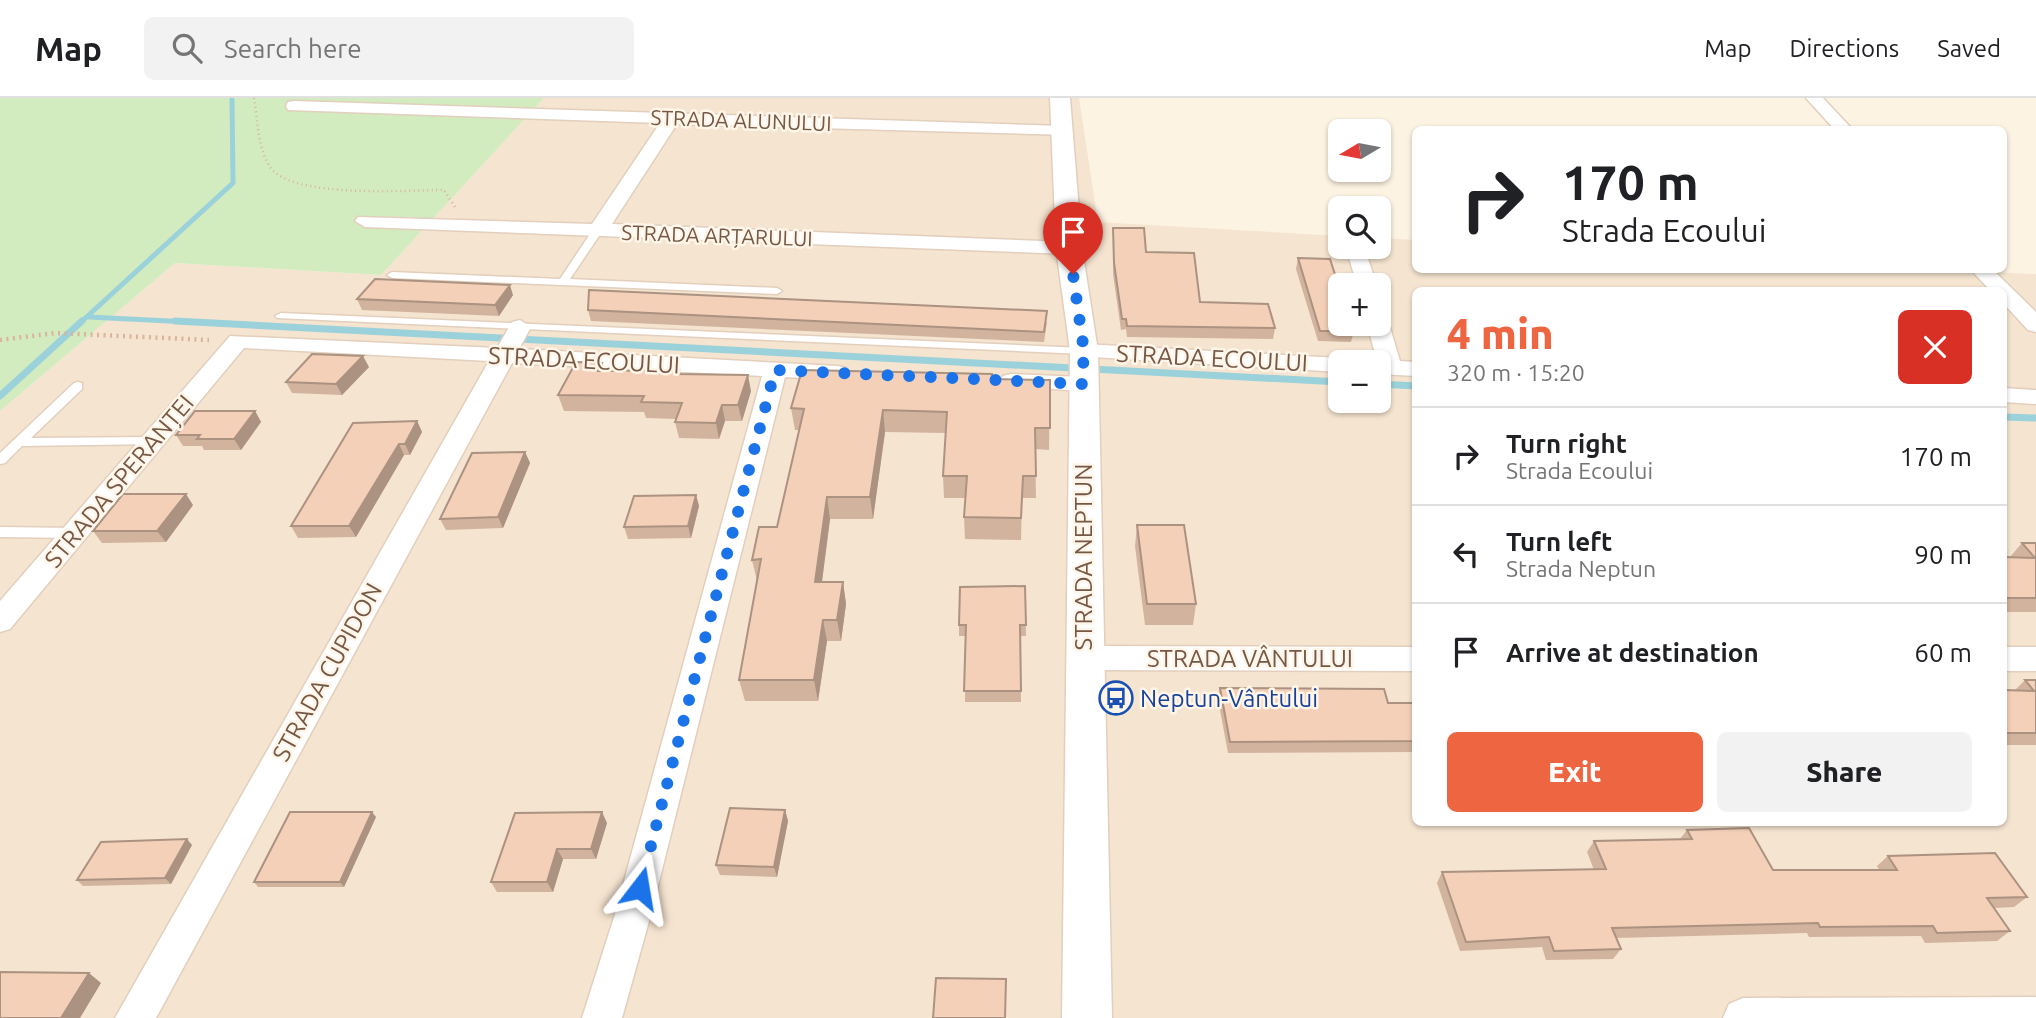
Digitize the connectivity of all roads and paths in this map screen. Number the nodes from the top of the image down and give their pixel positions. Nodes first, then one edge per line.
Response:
1 (254, 98) edge
2 (1060, 98) edge
3 (1814, 98) edge
4 (294, 106) dead end
5 (672, 118) junction
6 (1841, 126) edge
7 (1062, 131) junction
8 (365, 221) dead end
9 (453, 225) junction
10 (598, 230) junction
11 (1069, 248) junction
12 (1985, 273) edge
13 (392, 275) dead end
14 (563, 282) junction
15 (1999, 287) edge
16 (777, 291) dead end
17 (2007, 295) edge
18 (281, 316) dead end
19 (2036, 325) edge
20 (0, 340) edge
21 (238, 341) junction
22 (511, 342) junction
23 (1328, 365) edge
24 (1391, 367) edge
25 (1083, 368) junction
26 (1412, 369) edge
27 (775, 370) junction
28 (859, 374) edge
29 (984, 380) edge
30 (78, 386) dead end
31 (2007, 395) edge
32 (2036, 397) edge
33 (153, 441) junction
34 (19, 442) junction
35 (0, 460) edge
36 (0, 532) edge
37 (75, 533) junction
38 (0, 621) edge
39 (1084, 658) junction
40 (1412, 659) edge
41 (2007, 659) edge
42 (2036, 659) edge
43 (2036, 1016) edge
44 (135, 1018) edge
45 (602, 1018) edge
46 (1087, 1018) edge
47 (1744, 1018) edge

1 - 9 path
2 - 7 street, STRADA NEPTUN
3 - 6 street
4 - 5 street, STRADA ALUNULUI
5 - 7 street, STRADA ALUNULUI
5 - 10 street
7 - 11 street, STRADA NEPTUN
8 - 9 street, STRADA ARȚARULUI
9 - 10 street, STRADA ARȚARULUI
10 - 11 street, STRADA ARȚARULUI
10 - 14 lane
11 - 25 street, STRADA NEPTUN
12 - 15 street
13 - 14 lane
14 - 16 lane
17 - 19 street
18 - 22 lane
20 - 21 path
21 - 22 street, STRADA ECOULUI
21 - 33 street, STRADA SPERANȚEI
22 - 25 lane
22 - 27 street, STRADA ECOULUI
22 - 44 street, STRADA CUPIDON
23 - 25 street, STRADA ECOULUI
24 - 26 street
25 - 29 street, STRADA ECOULUI
25 - 39 street, STRADA NEPTUN
27 - 28 street, STRADA ECOULUI
27 - 45 street
30 - 34 lane
31 - 32 street
33 - 34 lane
33 - 37 street, STRADA SPERANȚEI
34 - 35 lane
36 - 37 lane
37 - 38 street, STRADA SPERANȚEI
39 - 40 street, STRADA VÂNTULUI
39 - 46 street, STRADA NEPTUN
41 - 42 street
43 - 47 street

